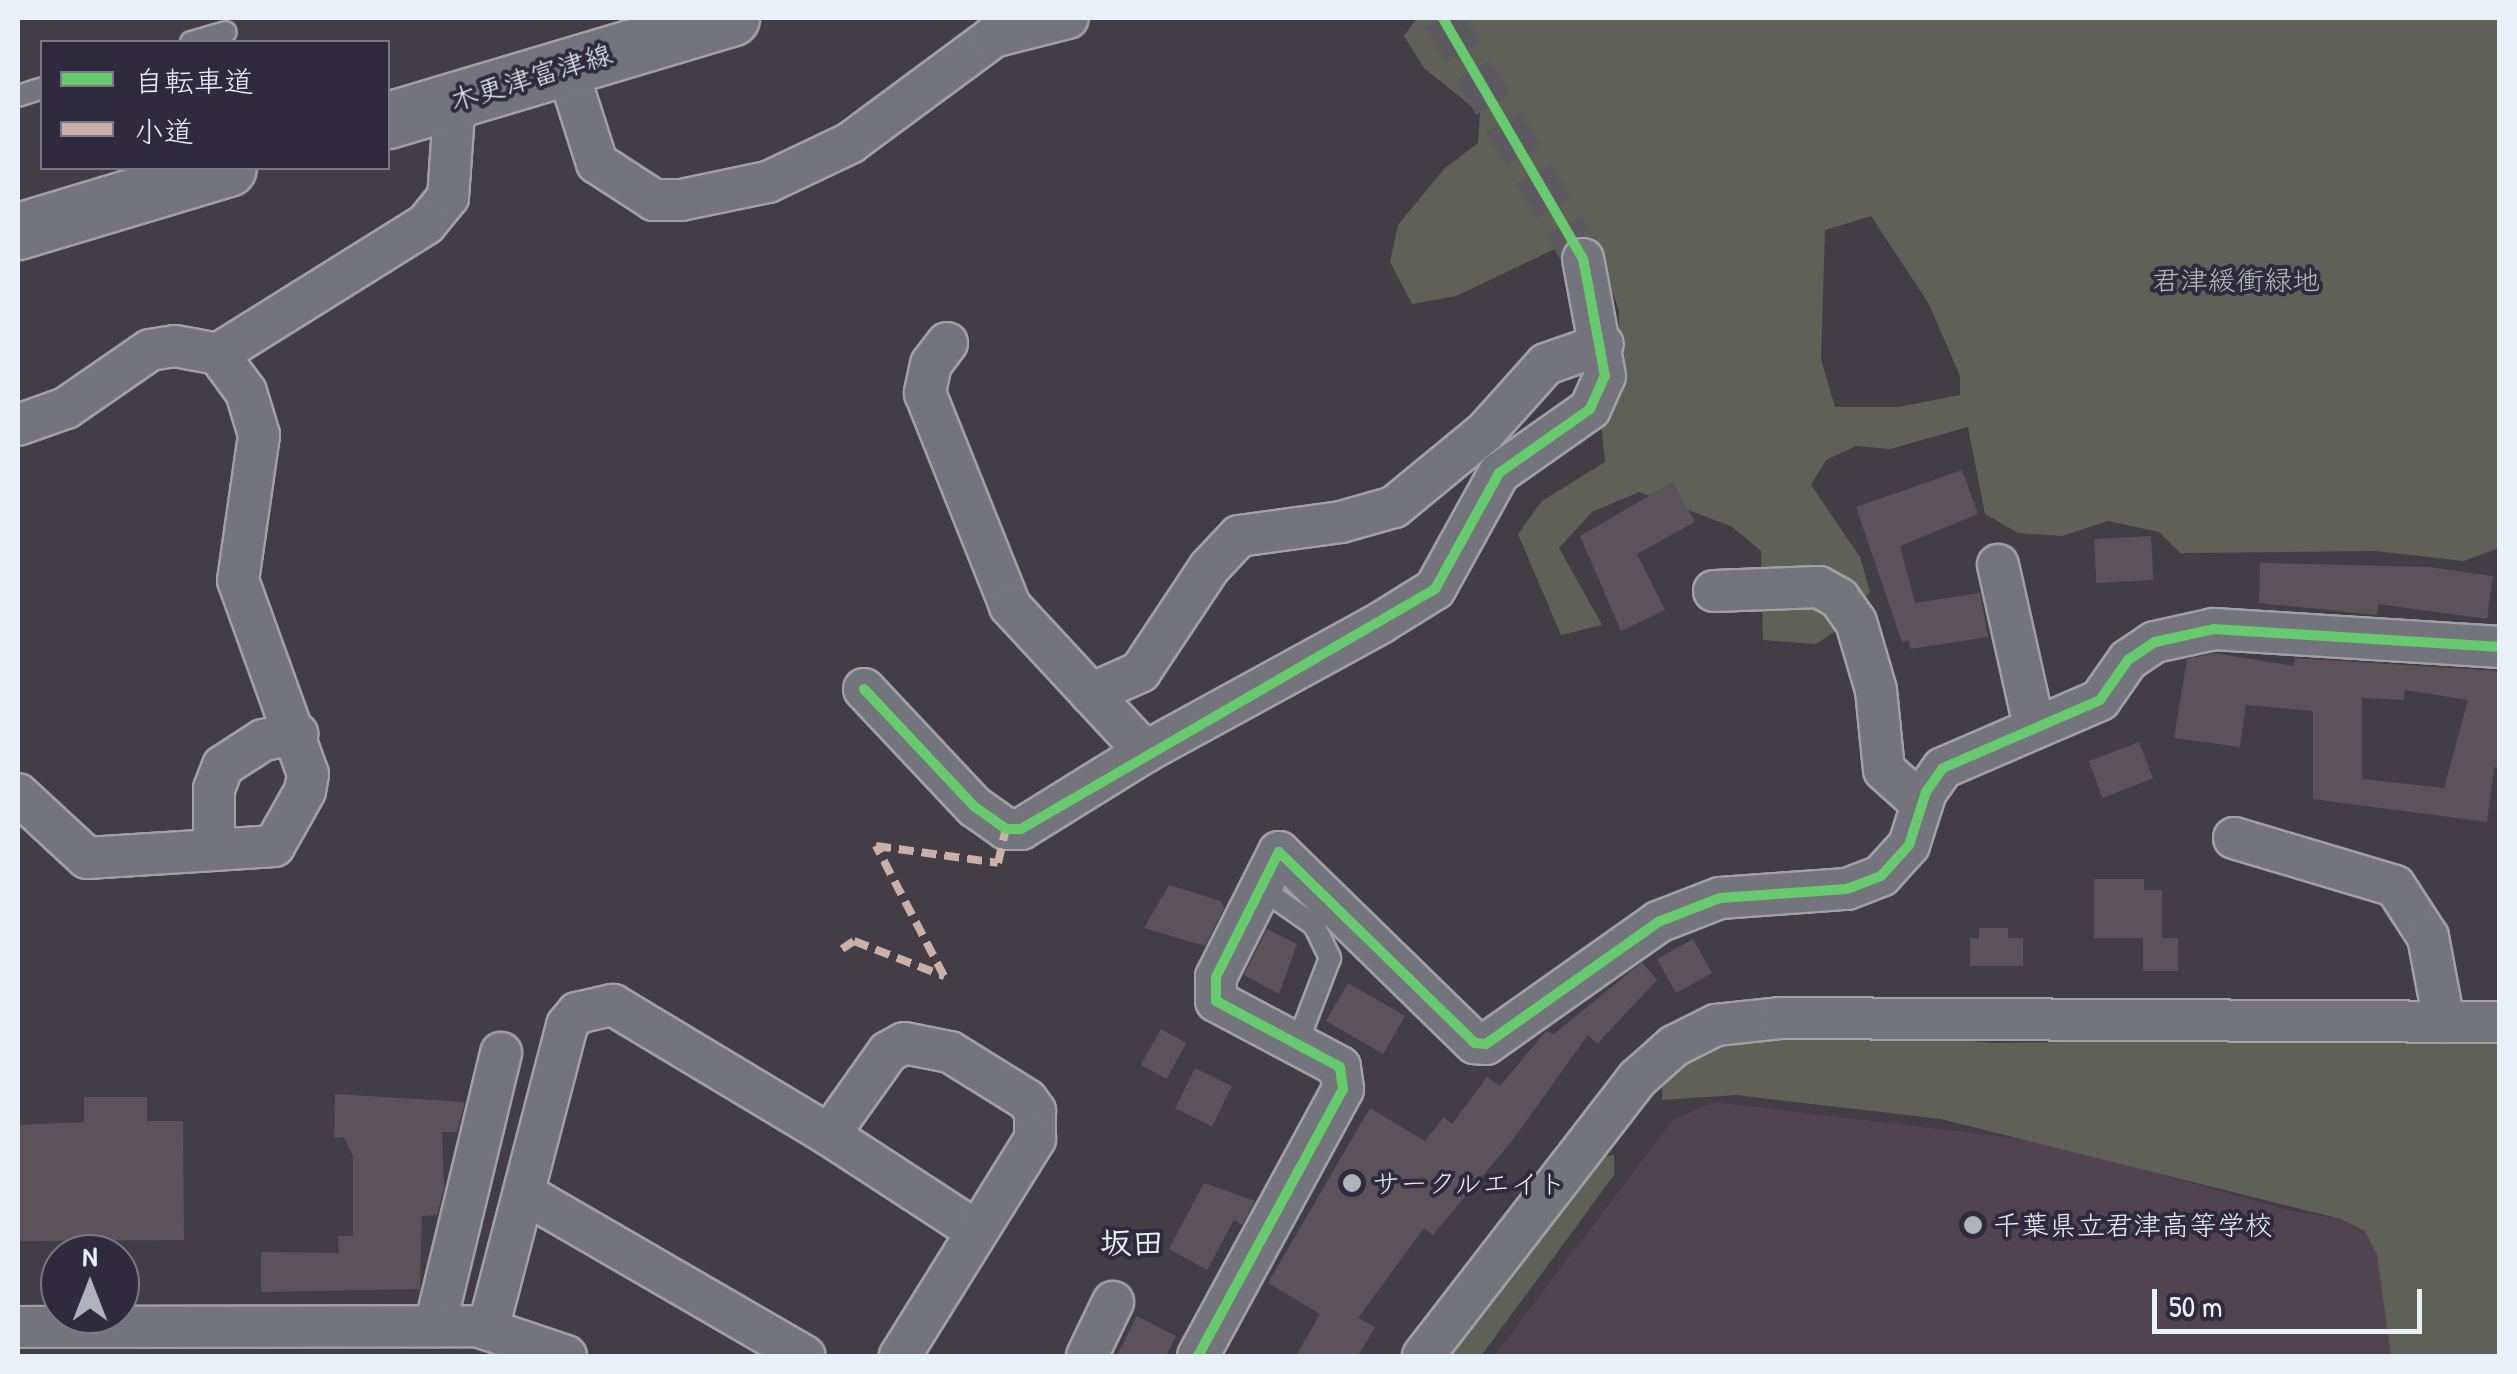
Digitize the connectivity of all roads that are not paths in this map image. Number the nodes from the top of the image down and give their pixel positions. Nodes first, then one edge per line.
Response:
1 (731, 18) edge
2 (1068, 18) edge
3 (226, 32) dead end
4 (199, 40) edge
5 (566, 66) junction
6 (455, 100) junction
7 (390, 119) edge
8 (221, 170) edge
9 (18, 231) edge
10 (1583, 259) tunnel mouth
11 (947, 343) dead end
12 (1603, 344) junction
13 (218, 354) junction
14 (18, 426) edge
15 (1998, 566) dead end
16 (1714, 590) dead end
17 (2500, 647) edge
18 (864, 689) dead end
19 (1091, 694) junction
20 (2034, 726) junction
21 (296, 734) junction
22 (1146, 752) junction
23 (18, 794) edge
24 (1922, 804) junction
25 (2234, 838) dead end
26 (214, 850) junction
27 (1261, 888) junction
28 (2444, 1022) junction
29 (2500, 1022) edge
30 (1296, 1044) junction
31 (501, 1054) dead end
32 (829, 1136) junction
33 (525, 1194) junction
34 (976, 1231) junction
35 (1113, 1302) dead end
36 (436, 1326) junction
37 (18, 1327) edge
38 (488, 1330) junction
39 (178, 1342) edge
40 (566, 1356) edge
41 (804, 1356) edge
42 (900, 1356) edge
43 (1086, 1356) edge
44 (1198, 1356) edge
45 (1423, 1356) edge

1 - 5 main road, 木更津富津線
2 - 5 street
3 - 4 lane
5 - 6 main road, 木更津富津線
6 - 7 main road, 木更津富津線
6 - 13 street
8 - 9 main road
10 - 12 street
11 - 19 street
12 - 19 street
12 - 22 street
13 - 14 street
13 - 21 street
15 - 20 street
16 - 24 street
17 - 20 street
18 - 22 street
19 - 22 street
20 - 24 street
21 - 26 street
21 - 26 street
23 - 26 street
24 - 27 street
25 - 28 street
27 - 30 lane
27 - 30 street
28 - 29 street
28 - 45 street
30 - 44 street
31 - 36 street
32 - 33 street
32 - 34 street
32 - 34 street
33 - 38 street
33 - 41 street
34 - 42 street
35 - 43 street
36 - 38 street
36 - 39 street
37 - 39 street
38 - 40 street

